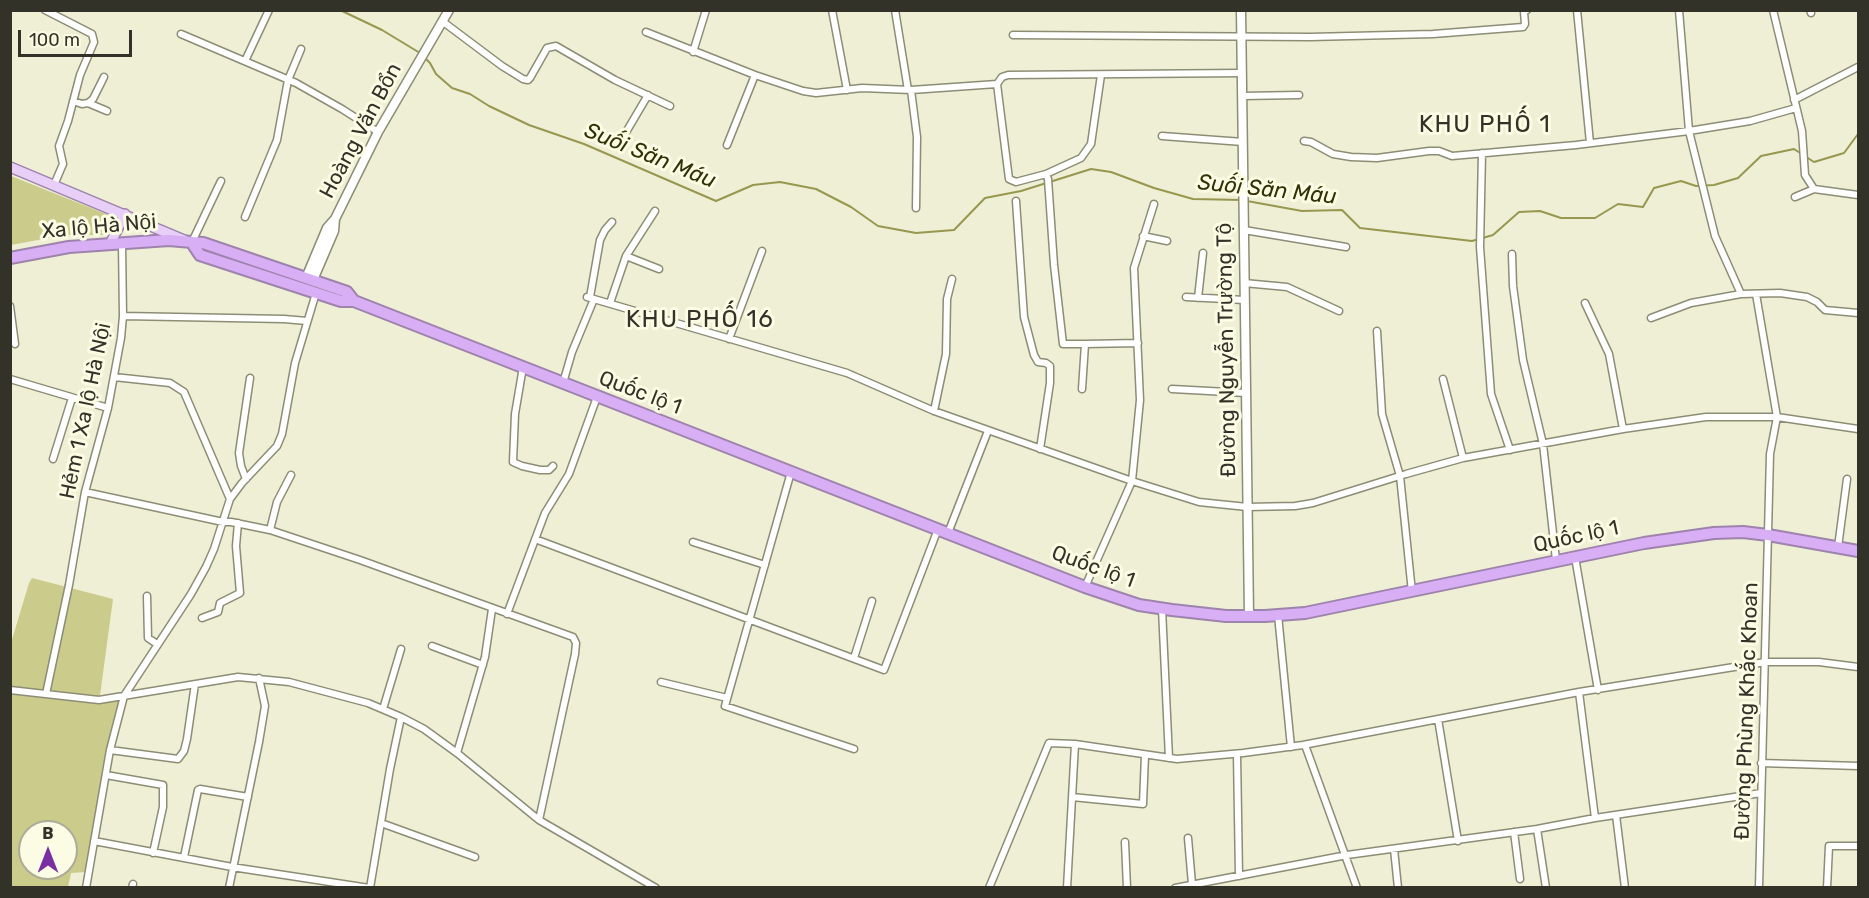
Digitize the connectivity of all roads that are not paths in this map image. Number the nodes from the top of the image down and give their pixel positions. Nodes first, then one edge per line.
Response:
1 (45, 10) edge
2 (269, 10) edge
3 (449, 10) edge
4 (706, 10) edge
5 (832, 10) edge
6 (895, 10) edge
7 (1241, 10) edge
8 (1527, 10) edge
9 (1577, 10) edge
10 (1679, 10) edge
11 (1773, 10) edge
12 (442, 21) junction
13 (646, 32) dead end
14 (181, 34) dead end
15 (1013, 35) dead end
16 (1241, 37) junction
17 (301, 49) dead end
18 (693, 52) junction
19 (245, 61) junction
20 (1858, 67) edge
21 (1242, 73) junction
22 (755, 75) junction
23 (1101, 75) junction
24 (104, 77) dead end
25 (288, 80) junction
26 (997, 84) junction
27 (847, 90) junction
28 (910, 90) junction
29 (648, 95) junction
30 (1299, 95) dead end
31 (1242, 96) junction
32 (1794, 100) junction
33 (73, 101) junction
34 (88, 103) junction
35 (670, 105) dead end
36 (1796, 108) junction
37 (108, 111) dead end
38 (1689, 131) junction
39 (378, 132) junction
40 (1162, 136) dead end
41 (622, 139) dead end
42 (1304, 141) dead end
43 (1243, 142) junction
44 (1590, 143) junction
45 (727, 145) dead end
46 (1482, 153) junction
47 (10, 167) edge
48 (1046, 177) junction
49 (221, 181) dead end
50 (54, 185) junction
51 (1814, 189) junction
52 (1858, 195) edge
53 (1795, 197) dead end
54 (1016, 201) dead end
55 (1154, 204) dead end
56 (916, 208) dead end
57 (655, 211) dead end
58 (125, 214) junction
59 (245, 217) dead end
60 (612, 222) dead end
61 (1244, 230) junction
62 (1143, 236) junction
63 (1167, 241) dead end
64 (123, 243) junction
65 (192, 243) junction
66 (110, 244) junction
67 (1346, 247) dead end
68 (762, 251) dead end
69 (1203, 253) dead end
70 (1512, 254) dead end
71 (626, 256) junction
72 (10, 258) edge
73 (659, 269) dead end
74 (952, 279) dead end
75 (1244, 283) junction
76 (311, 285) junction
77 (1741, 294) junction
78 (1756, 294) junction
79 (1186, 297) dead end
80 (590, 298) junction
81 (1198, 298) junction
82 (1245, 300) junction
83 (610, 303) junction
84 (1585, 303) dead end
85 (10, 306) edge
86 (1339, 311) dead end
87 (1858, 314) edge
88 (123, 316) junction
89 (1651, 318) dead end
90 (307, 321) junction
91 (1377, 331) dead end
92 (729, 339) junction
93 (1138, 343) junction
94 (15, 344) dead end
95 (1085, 344) junction
96 (523, 367) junction
97 (114, 377) junction
98 (250, 378) dead end
99 (10, 379) edge
100 (1443, 380) dead end
101 (563, 383) junction
102 (1082, 389) dead end
103 (1172, 389) dead end
104 (1246, 393) junction
105 (597, 397) junction
106 (72, 398) junction
107 (108, 408) junction
108 (934, 411) junction
109 (1777, 417) junction
110 (1623, 429) junction
111 (1858, 429) edge
112 (988, 430) junction
113 (1544, 444) junction
114 (1040, 449) junction
115 (1510, 450) junction
116 (53, 459) dead end
117 (1463, 459) junction
118 (553, 465) dead end
119 (791, 472) junction
120 (291, 475) dead end
121 (1400, 476) junction
122 (246, 478) junction
123 (1847, 479) dead end
124 (1132, 481) junction
125 (85, 492) junction
126 (230, 499) junction
127 (1248, 507) junction
128 (223, 522) junction
129 (238, 523) junction
130 (270, 530) junction
131 (943, 531) junction
132 (1768, 535) junction
133 (535, 539) junction
134 (693, 542) dead end
135 (1838, 547) junction
136 (1858, 551) edge
137 (1575, 557) junction
138 (1556, 560) junction
139 (765, 565) junction
140 (1085, 587) junction
141 (1412, 592) junction
142 (147, 596) dead end
143 (872, 601) dead end
144 (492, 609) junction
145 (1162, 609) junction
146 (507, 614) junction
147 (1278, 615) junction
148 (1249, 616) junction
149 (202, 618) dead end
150 (749, 620) junction
151 (157, 644) junction
152 (432, 646) dead end
153 (401, 650) dead end
154 (854, 658) junction
155 (1764, 662) junction
156 (483, 665) junction
157 (1858, 667) edge
158 (259, 678) junction
159 (661, 682) dead end
160 (195, 684) junction
161 (10, 690) edge
162 (1598, 690) junction
163 (1579, 692) junction
164 (46, 694) junction
165 (124, 696) junction
166 (727, 698) junction
167 (383, 709) junction
168 (401, 717) junction
169 (1438, 719) junction
170 (1075, 744) junction
171 (1305, 745) junction
172 (1291, 747) junction
173 (854, 749) dead end
174 (110, 750) junction
175 (457, 753) junction
176 (1237, 754) junction
177 (1145, 755) junction
178 (1169, 758) junction
179 (1761, 763) junction
180 (1858, 766) edge
181 (106, 775) junction
182 (1761, 793) junction
183 (248, 796) junction
184 (1072, 797) junction
185 (1616, 815) junction
186 (1594, 818) junction
187 (539, 820) junction
188 (381, 823) junction
189 (1537, 829) junction
190 (1514, 832) junction
191 (1188, 838) dead end
192 (94, 841) junction
193 (1458, 841) junction
194 (1125, 842) dead end
195 (1858, 846) edge
196 (1394, 849) junction
197 (153, 853) junction
198 (1347, 855) junction
199 (184, 857) junction
200 (475, 857) dead end
201 (232, 867) junction
202 (1239, 876) junction
203 (1520, 879) dead end
204 (1192, 884) junction
205 (86, 888) edge
206 (229, 888) edge
207 (370, 888) edge
208 (656, 888) edge
209 (989, 888) edge
210 (1067, 888) edge
211 (1127, 888) edge
212 (1175, 888) edge
213 (1357, 888) edge
214 (1398, 888) edge
215 (1546, 888) edge
216 (1625, 888) edge
217 (1759, 888) edge
218 (1827, 888) edge

1 - 33 street
2 - 19 street
3 - 12 main road, Hoàng Văn Bổn
4 - 18 street
5 - 27 street
6 - 28 street
7 - 16 main road, Đường Nguyễn Trường Tộ
8 - 16 street
9 - 44 street
10 - 38 street
11 - 32 street
12 - 29 street
12 - 39 main road, Hoàng Văn Bổn
13 - 18 street
14 - 19 street
15 - 16 street
16 - 21 main road, Đường Nguyễn Trường Tộ
17 - 25 street
18 - 22 street
19 - 25 street
20 - 32 street
21 - 23 street
21 - 31 main road, Đường Nguyễn Trường Tộ
22 - 27 street
22 - 45 street
23 - 26 street
23 - 48 street
24 - 34 street
25 - 39 street
25 - 59 street
26 - 28 street
26 - 48 street
27 - 28 street
28 - 56 street
29 - 35 street
29 - 41 street
30 - 31 street
31 - 43 main road, Đường Nguyễn Trường Tộ
32 - 36 street
33 - 34 street
33 - 50 street
34 - 37 street
36 - 38 street
36 - 51 street
38 - 44 street
38 - 77 street
39 - 76 main road, Hoàng Văn Bổn
40 - 43 street
42 - 46 street
43 - 61 main road, Đường Nguyễn Trường Tộ
44 - 46 street
46 - 115 street
47 - 50 main road
48 - 95 street
49 - 65 street
50 - 58 main road
51 - 52 street
51 - 53 street
54 - 114 street
55 - 62 street
57 - 71 street
58 - 65 main road
58 - 66 main road
60 - 80 street
61 - 67 street
61 - 75 main road, Đường Nguyễn Trường Tộ
62 - 63 street
62 - 93 street
64 - 65 highway, Xa lộ Hà Nội
64 - 66 highway, Xa lộ Hà Nội
64 - 88 street, Hẻm 1 Xa lộ Hà Nội
65 - 76 highway, Quốc lộ 1
66 - 72 highway, Xa lộ Hà Nội
68 - 92 street
69 - 81 street
70 - 113 street
71 - 73 street
71 - 83 street
74 - 108 street
75 - 82 main road, Đường Nguyễn Trường Tộ
75 - 86 street
76 - 90 street
76 - 96 highway, Quốc lộ 1
77 - 78 street
77 - 89 street
78 - 87 street
78 - 109 street
79 - 81 street
80 - 83 street
80 - 101 street
81 - 82 street
82 - 104 main road, Đường Nguyễn Trường Tộ
83 - 92 street
84 - 110 street
85 - 94 street
88 - 90 street
88 - 97 street, Hẻm 1 Xa lộ Hà Nội
90 - 122 street
91 - 121 street
92 - 108 street
93 - 95 street
93 - 124 street
95 - 102 street
96 - 101 highway, Quốc lộ 1
96 - 118 street
97 - 107 street, Hẻm 1 Xa lộ Hà Nội
97 - 126 street
98 - 122 street
99 - 106 street
100 - 117 street
101 - 105 highway, Quốc lộ 1
103 - 104 street
104 - 127 main road, Đường Nguyễn Trường Tộ
105 - 119 highway, Quốc lộ 1
105 - 133 street
106 - 107 street
106 - 116 street
107 - 125 street, Hẻm 1 Xa lộ Hà Nội
108 - 112 street
109 - 110 street
109 - 111 street
109 - 132 street, Đường Phùng Khắc Khoan
110 - 113 street
112 - 114 street
112 - 131 street
113 - 115 street
113 - 138 street
114 - 124 street
115 - 117 street
117 - 121 street
119 - 131 highway, Quốc lộ 1
119 - 139 street
120 - 130 street
121 - 127 street
121 - 141 street
122 - 126 street
123 - 135 street
124 - 127 street
124 - 140 street
125 - 128 street
125 - 164 street, Hẻm 1 Xa lộ Hà Nội
126 - 128 street
127 - 148 main road, Đường Nguyễn Trường Tộ
128 - 129 street
128 - 151 street
129 - 130 street
129 - 149 street
130 - 144 street
131 - 140 highway, Quốc lộ 1
131 - 154 street
132 - 135 highway, Quốc lộ 1
132 - 137 highway, Quốc lộ 1
132 - 155 street, Đường Phùng Khắc Khoan
133 - 146 street
133 - 150 street
134 - 139 street
135 - 136 highway, Quốc lộ 1
137 - 138 highway, Quốc lộ 1
137 - 162 street
138 - 141 highway, Quốc lộ 1
139 - 150 street
140 - 145 highway, Quốc lộ 1
141 - 147 highway, Quốc lộ 1
142 - 151 street
143 - 154 street
144 - 146 street
144 - 156 street
145 - 148 highway, Quốc lộ 1
145 - 178 street
146 - 187 street
147 - 148 highway, Quốc lộ 1
147 - 172 street
150 - 154 street
150 - 166 street
151 - 165 street
152 - 156 street
153 - 167 street
155 - 157 street
155 - 162 street
155 - 179 street, Đường Phùng Khắc Khoan
156 - 175 street
158 - 160 street
158 - 167 street
158 - 183 street
159 - 166 street
160 - 165 street
160 - 174 street
161 - 164 street
162 - 163 street
163 - 169 street
163 - 186 street
164 - 165 street
165 - 174 street
166 - 173 street
167 - 168 street
168 - 175 street
168 - 188 street
169 - 171 street
169 - 193 street
170 - 177 street
170 - 184 street
170 - 209 street
171 - 172 street
171 - 198 street
172 - 176 street
174 - 181 street
175 - 187 street
176 - 178 street
176 - 202 street
177 - 178 street
177 - 184 street
179 - 180 street
179 - 182 street, Đường Phùng Khắc Khoan
181 - 192 street
181 - 197 street
182 - 185 street
182 - 217 street, Đường Phùng Khắc Khoan
183 - 199 street
183 - 201 street
184 - 210 street
185 - 186 street
185 - 216 street
186 - 189 street
187 - 208 street
188 - 200 street
188 - 207 street
189 - 190 street
189 - 215 street
190 - 193 street
190 - 203 street
191 - 204 street
192 - 197 street
192 - 205 street
193 - 196 street
194 - 211 street
195 - 218 street
196 - 198 street
196 - 214 street
197 - 199 street
198 - 202 street
198 - 213 street
199 - 201 street
201 - 206 street
201 - 207 street
202 - 204 street
204 - 212 street

